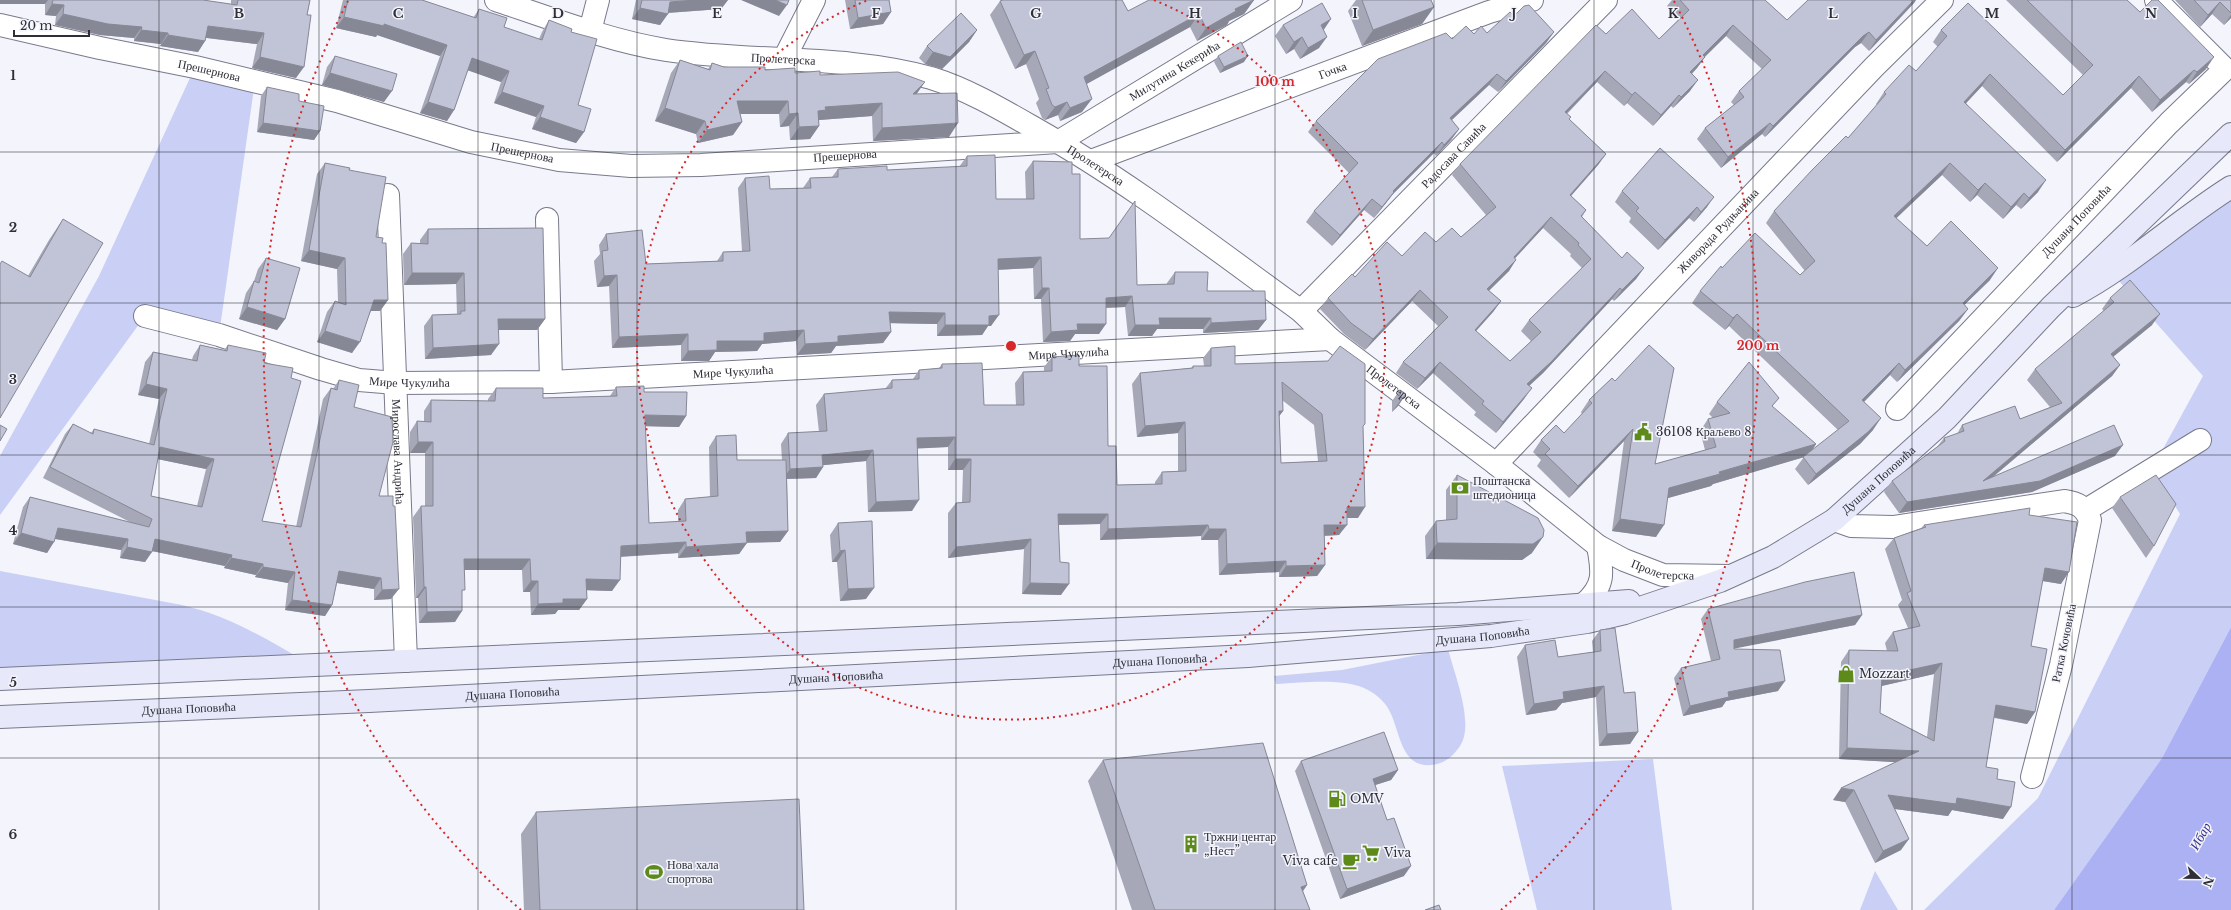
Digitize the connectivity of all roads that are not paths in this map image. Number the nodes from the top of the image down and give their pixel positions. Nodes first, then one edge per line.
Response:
1 (496, 0) edge
2 (598, 0) edge
3 (814, 0) edge
4 (1291, 0) edge
5 (1532, 0) edge
6 (1606, 0) edge
7 (1942, 0) edge
8 (2156, 0) edge
9 (0, 25) edge
10 (590, 31) junction
11 (784, 59) junction
12 (2231, 134) edge
13 (1058, 142) junction
14 (1090, 161) junction
15 (2231, 187) edge
16 (388, 195) dead end
17 (547, 219) dead end
18 (2051, 308) junction
19 (1301, 311) junction
20 (145, 316) dead end
21 (1330, 339) junction
22 (551, 382) junction
23 (396, 383) junction
24 (1897, 409) dead end
25 (2200, 440) dead end
26 (1496, 464) junction
27 (2086, 510) junction
28 (1834, 520) junction
29 (1598, 546) junction
30 (1732, 576) junction
31 (1668, 598) junction
32 (1584, 604) junction
33 (406, 661) junction
34 (0, 679) edge
35 (0, 717) edge
36 (2032, 776) dead end

1 - 10 street, Пролетерска
2 - 10 street
3 - 11 street
4 - 13 street, Милутина Кекерића
5 - 14 street, Гочка
6 - 19 street, Радосава Савића
7 - 26 street, Живорада Рудњанина
8 - 24 street, Душана Поповића
9 - 13 street, Прешернова
10 - 11 street, Пролетерска
11 - 13 street, Пролетерска
12 - 18 main road, Душана Поповића
13 - 14 street, Пролетерска
14 - 19 street, Пролетерска
15 - 18 main road, Душана Поповића
16 - 23 street, Мирослава Андрића
17 - 22 street
18 - 28 main road, Душана Поповића
19 - 21 street, Пролетерска
20 - 23 street, Мире Чукулића
21 - 22 street, Мире Чукулића
21 - 26 street, Пролетерска
22 - 23 street, Мире Чукулића
23 - 33 street, Мирослава Андрића
25 - 27 street
26 - 29 street, Пролетерска
27 - 28 street
27 - 36 street, Ратка Кочовића
28 - 30 main road, Душана Поповића
29 - 30 street, Пролетерска
29 - 32 street
30 - 31 main road, Душана Поповића
31 - 32 main road, Душана Поповића
31 - 35 main road, Душана Поповића
32 - 33 main road, Душана Поповића
33 - 34 main road, Душана Поповића

